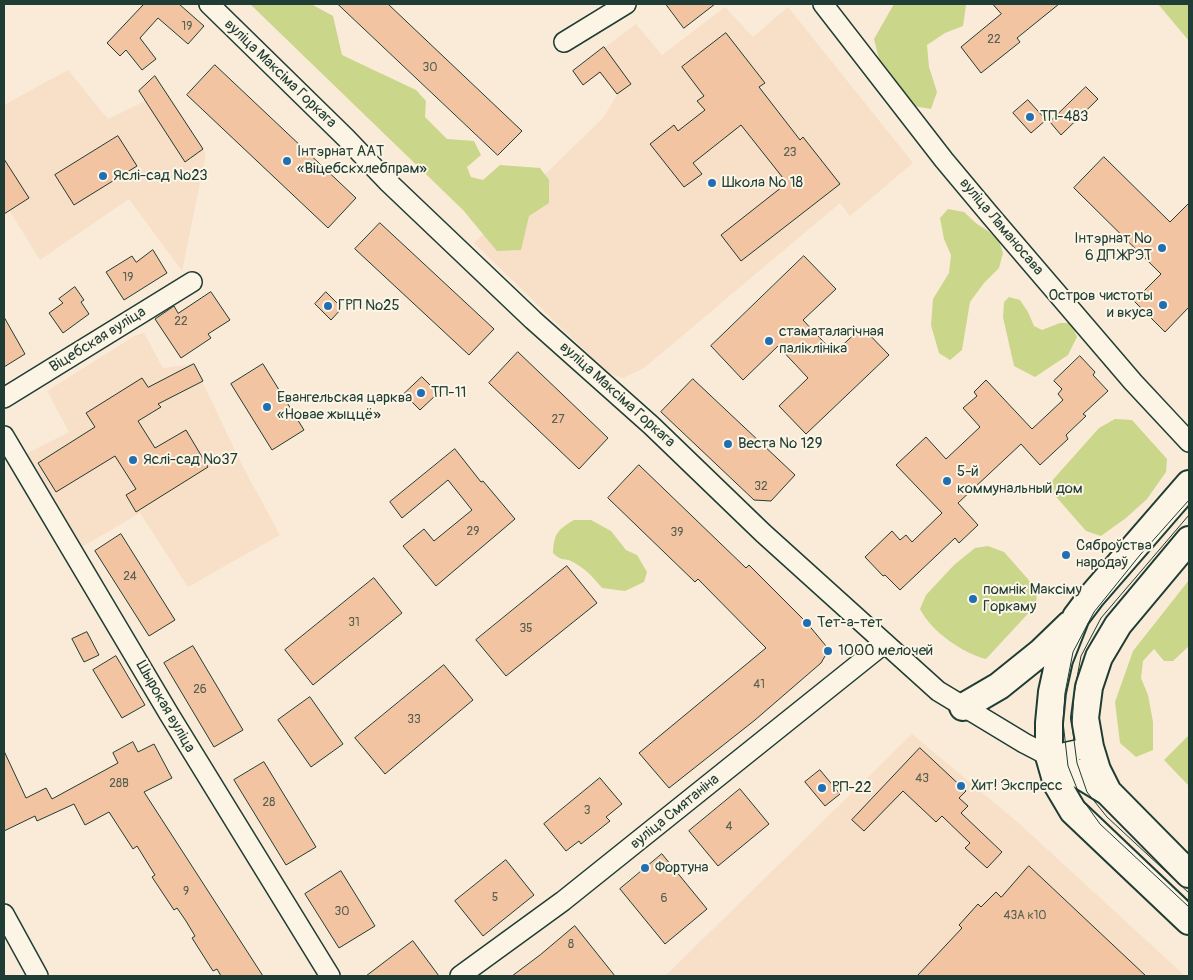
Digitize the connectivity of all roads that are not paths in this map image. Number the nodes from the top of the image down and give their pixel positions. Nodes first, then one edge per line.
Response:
1 (209, 4) edge
2 (626, 4) edge
3 (823, 4) edge
4 (564, 42) dead end
5 (192, 282) dead end
6 (4, 398) edge
7 (4, 436) edge
8 (1189, 442) edge
9 (1189, 484) edge
10 (1189, 540) edge
11 (1076, 617) junction
12 (885, 643) junction
13 (963, 707) junction
14 (1090, 748) junction
15 (1049, 756) junction
16 (1108, 792) junction
17 (1189, 874) edge
18 (4, 914) edge
19 (1189, 921) edge
20 (38, 976) edge
21 (330, 976) edge
22 (460, 976) edge

1 - 12 street, вуліца Максіма Горкага
2 - 4 street
3 - 8 street, вуліца Ламаносава
5 - 6 street, Віцебская вуліца
7 - 21 street, Шырокая вуліца
9 - 11 main road
10 - 14 main road, вуліца Максіма Горкага
11 - 13 main road
11 - 15 main road
12 - 13 street, вуліца Максіма Горкага
12 - 22 street, вуліца Смятаніна
13 - 15 street, вуліца Максіма Горкага
14 - 15 street
14 - 16 main road, вуліца Максіма Горкага
15 - 16 main road, вуліца Максіма Горкага
15 - 19 main road
16 - 17 main road, вуліца Максіма Горкага
18 - 20 street

